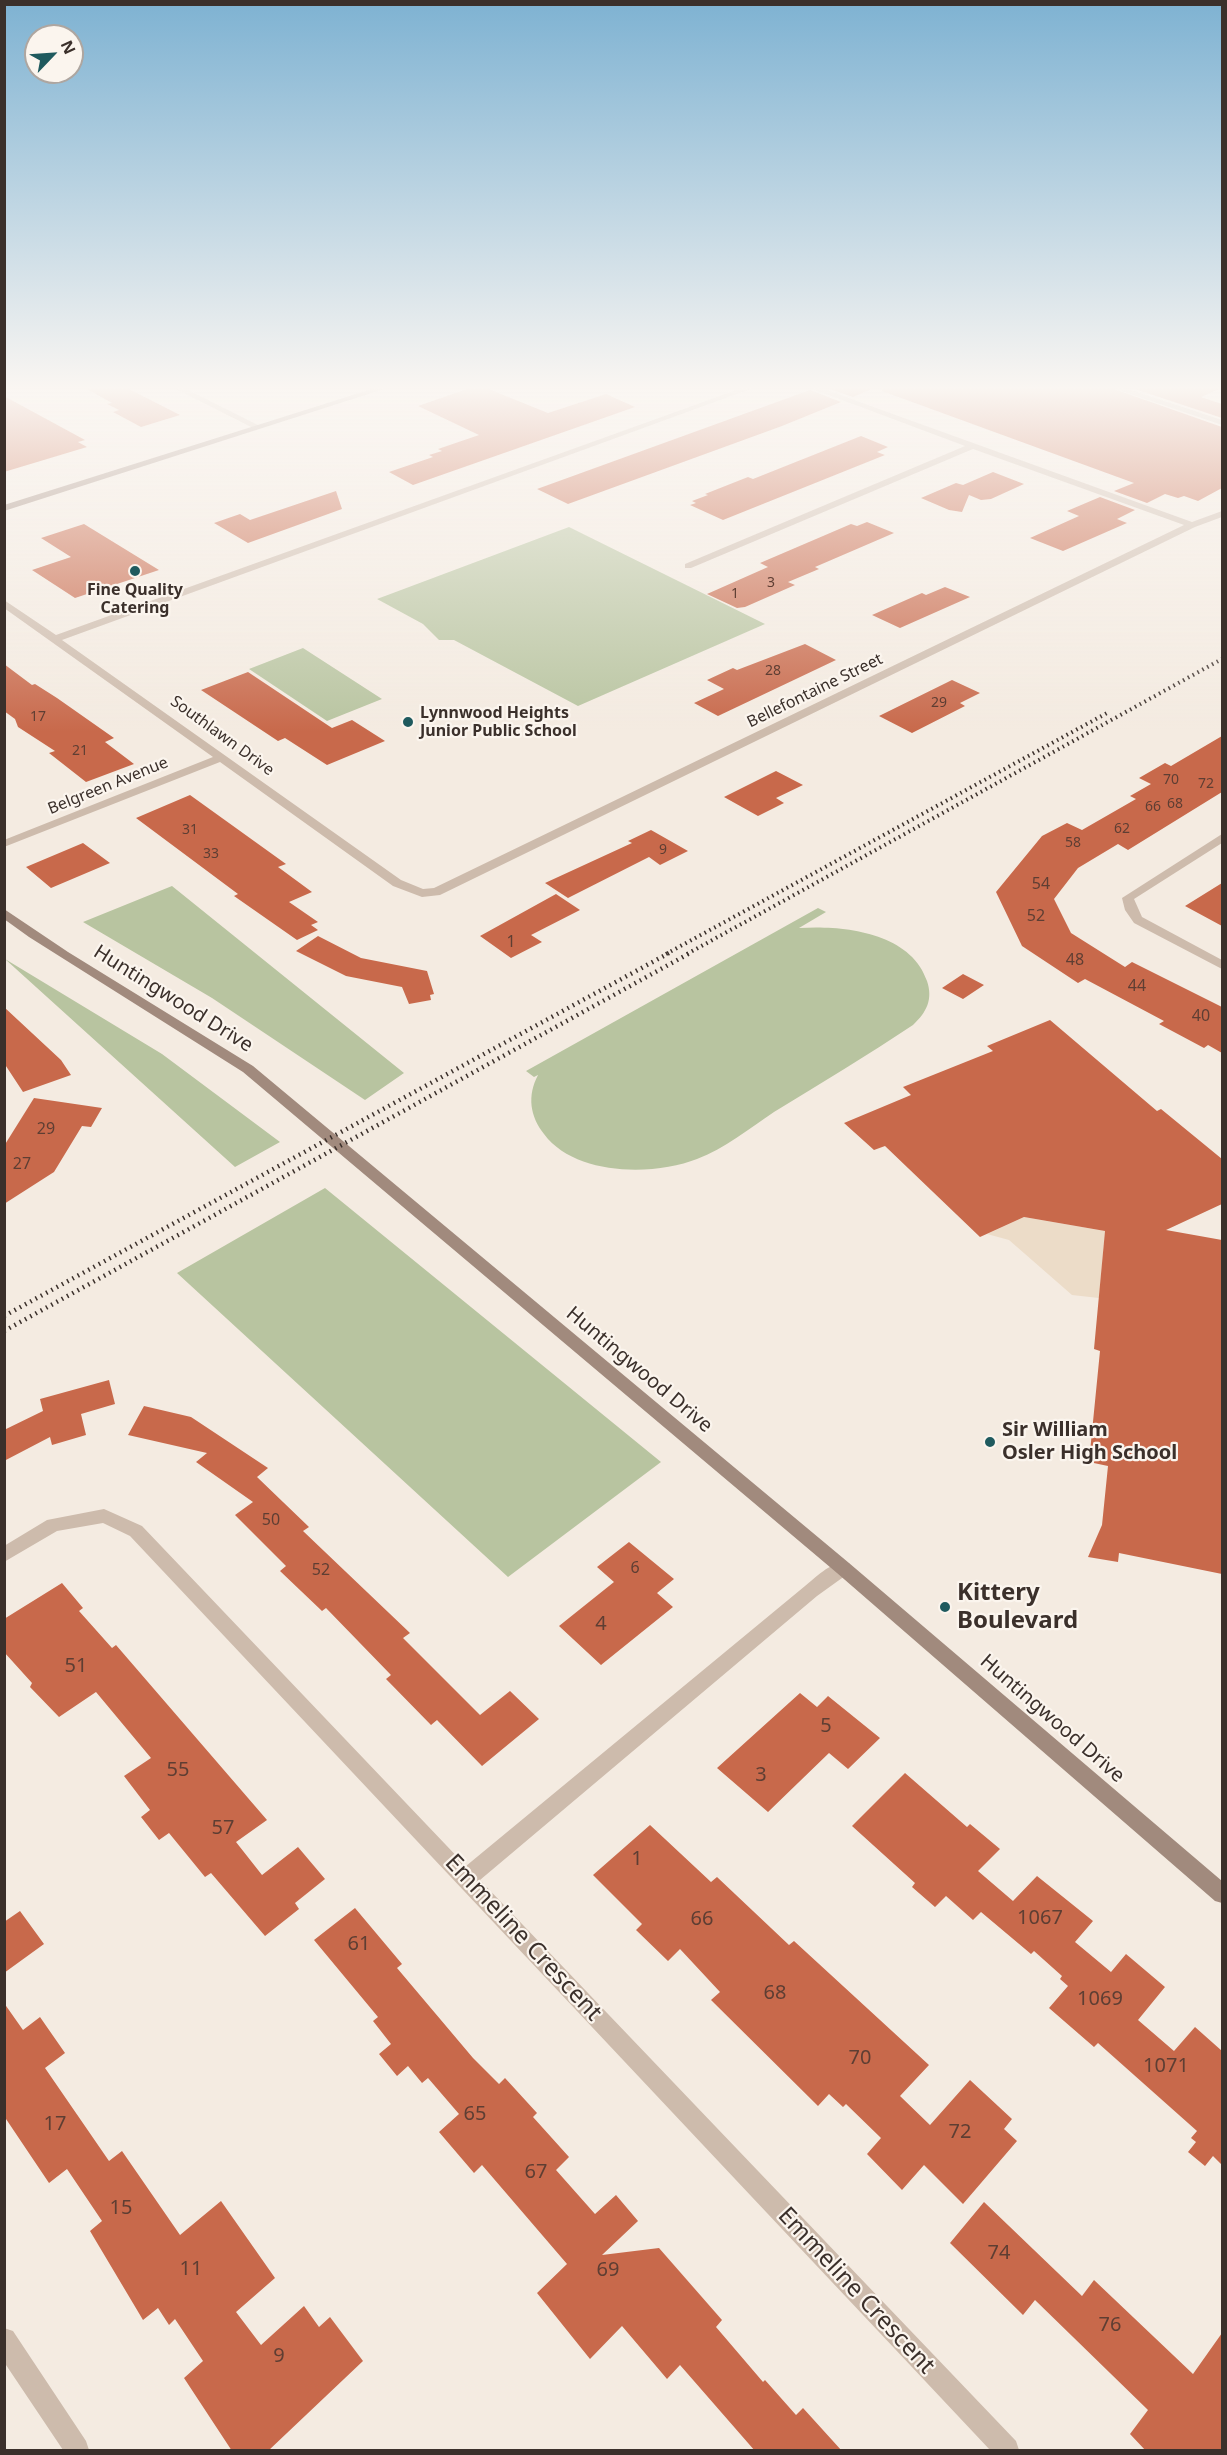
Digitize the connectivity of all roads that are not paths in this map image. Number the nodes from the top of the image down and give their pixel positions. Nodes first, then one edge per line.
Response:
1 (21, 503) edge
2 (432, 503) edge
3 (838, 503) edge
4 (1130, 503) edge
5 (4, 508) edge
6 (1222, 514) edge
7 (1192, 525) junction
8 (688, 566) dead end
9 (4, 603) edge
10 (55, 639) junction
11 (223, 757) junction
12 (1222, 838) edge
13 (4, 844) edge
14 (422, 892) joint
15 (4, 913) edge
16 (1222, 965) edge
17 (4, 1555) edge
18 (843, 1568) junction
19 (467, 1878) junction
20 (1222, 1894) edge
21 (4, 2340) edge
22 (76, 2451) edge
23 (1007, 2451) edge

1 - 5 street
2 - 10 street
3 - 8 street
4 - 7 street
6 - 7 street, Bellefontaine Street
7 - 14 street, Bellefontaine Street
9 - 10 street, Southlawn Drive
10 - 11 street, Southlawn Drive
11 - 13 street, Belgreen Avenue
11 - 14 street, Southlawn Drive
12 - 16 street
15 - 18 street, Huntingwood Drive
17 - 19 street, Emmeline Crescent
18 - 19 street
18 - 20 street, Huntingwood Drive
19 - 23 street, Emmeline Crescent
21 - 22 street

